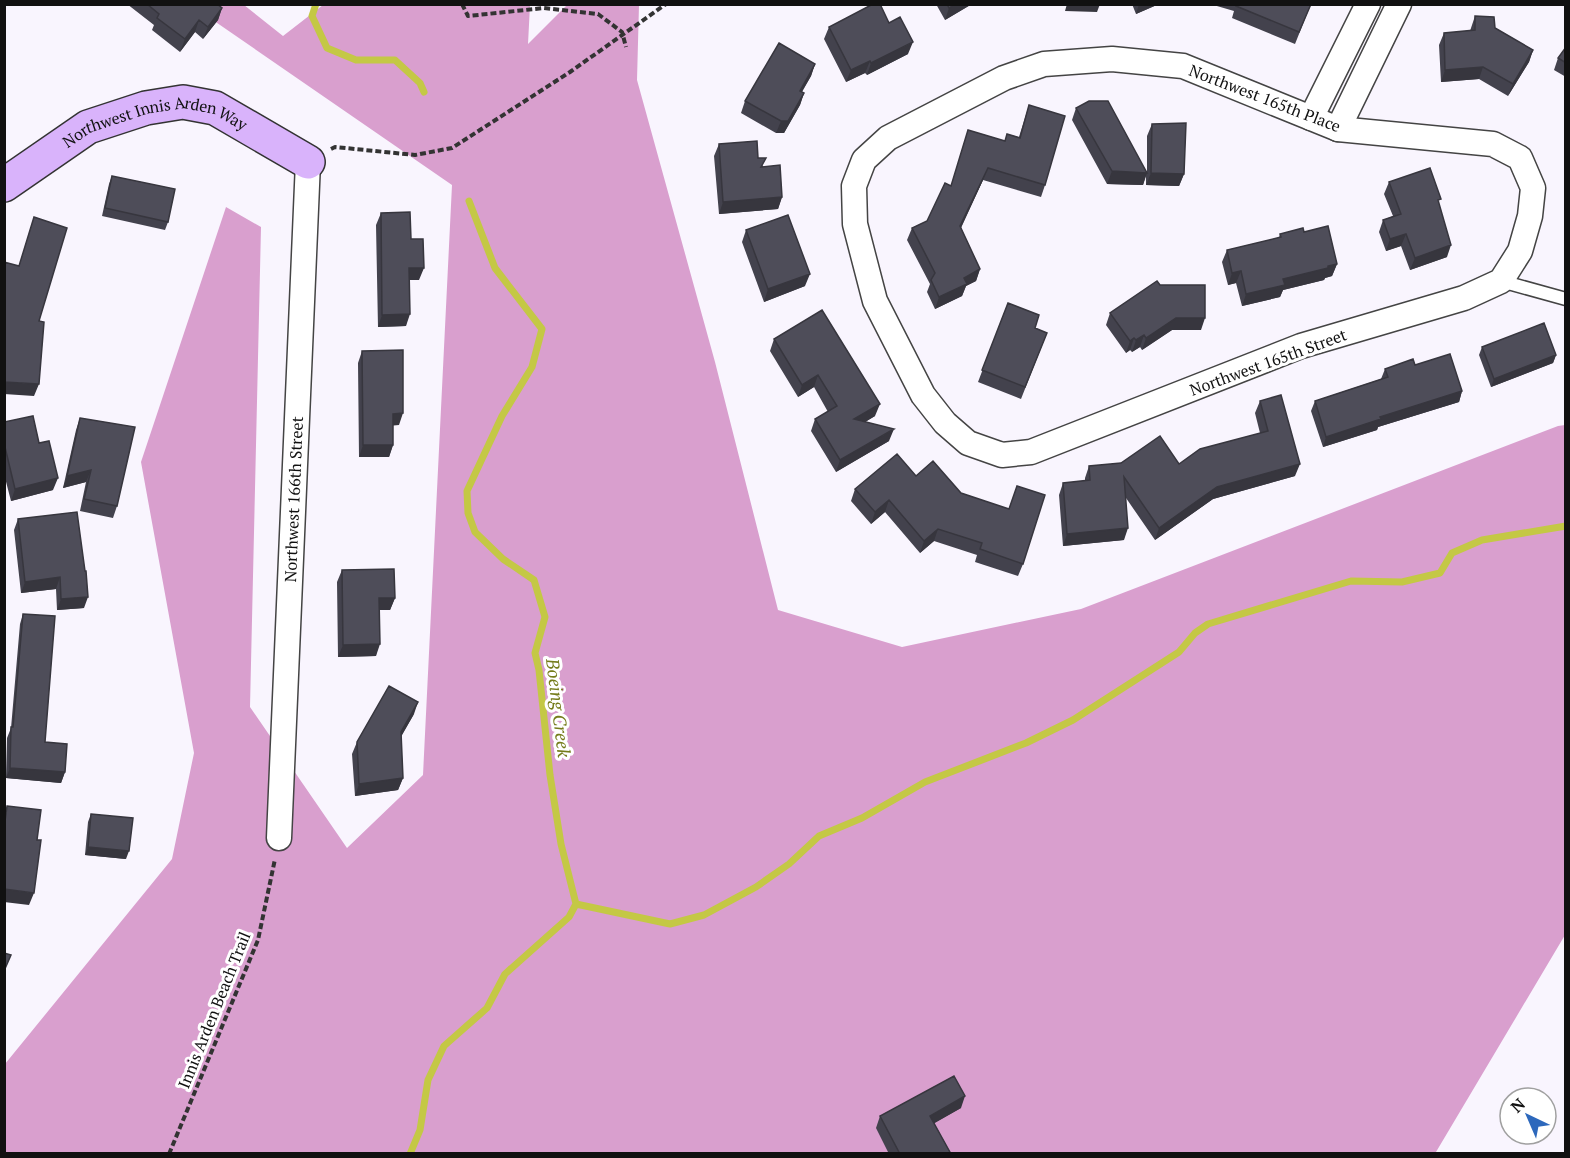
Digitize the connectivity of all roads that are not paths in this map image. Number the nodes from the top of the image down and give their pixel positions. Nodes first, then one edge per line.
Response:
1 (1368, 4) edge
2 (1399, 4) edge
3 (1311, 118) junction
4 (1338, 129) junction
5 (308, 162) joint
6 (4, 185) edge
7 (1501, 281) junction
8 (1566, 299) edge
9 (1002, 455) joint
10 (279, 838) road end

1 - 3 street
2 - 4 street
3 - 4 street, Northwest 165th Place
3 - 9 street, Northwest 165th Place
4 - 7 street, Northwest 165th Place
5 - 6 street, Northwest Innis Arden Way
5 - 10 street, Northwest 166th Street
7 - 8 lane
7 - 9 street, Northwest 165th Street

